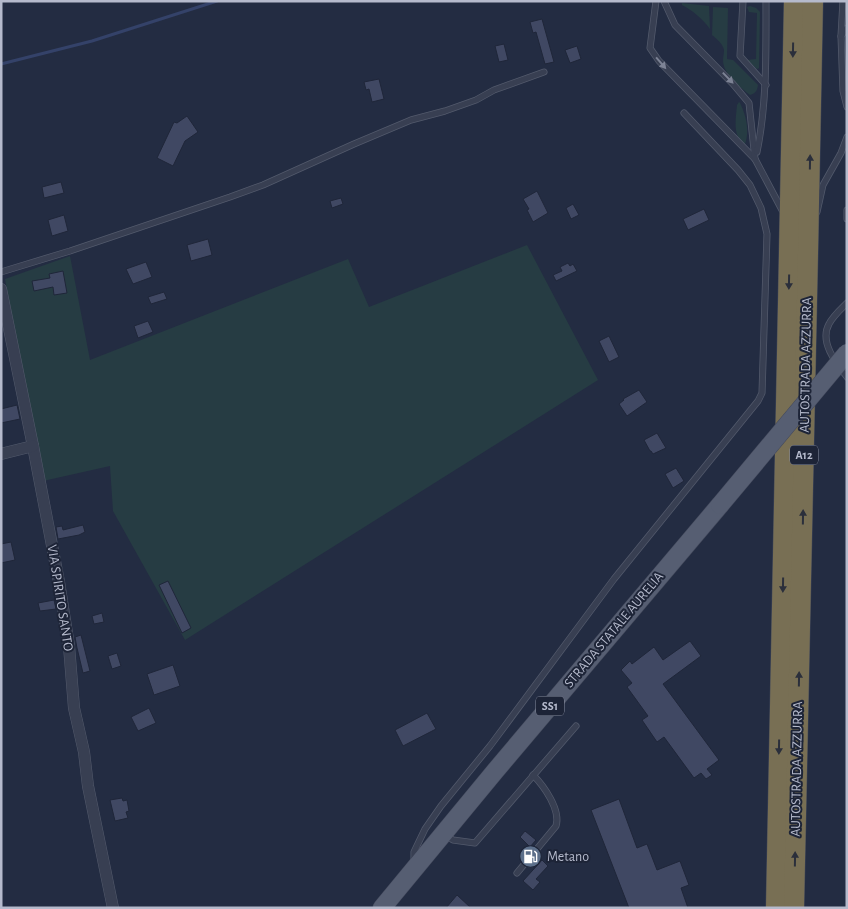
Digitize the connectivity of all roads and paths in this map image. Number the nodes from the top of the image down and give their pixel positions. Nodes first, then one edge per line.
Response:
1 (656, 1) edge
2 (664, 1) edge
3 (743, 1) edge
4 (766, 1) edge
5 (794, 1) edge
6 (813, 1) edge
7 (842, 1) edge
8 (847, 28) edge
9 (841, 36) junction
10 (544, 72) dead end
11 (766, 85) junction
12 (847, 107) edge
13 (684, 113) dead end
14 (847, 137) edge
15 (847, 146) edge
16 (841, 152) junction
17 (755, 159) junction
18 (847, 210) edge
19 (817, 214) dead end
20 (847, 219) edge
21 (815, 224) dead end
22 (808, 253) junction
23 (790, 260) junction
24 (1, 272) edge
25 (1, 289) edge
26 (847, 303) edge
27 (5, 325) edge
28 (847, 353) edge
29 (847, 377) edge
30 (34, 446) junction
31 (1, 454) edge
32 (576, 726) dead end
33 (533, 775) junction
34 (443, 833) junction
35 (414, 868) junction
36 (517, 873) dead end
37 (113, 908) edge
38 (382, 908) edge
39 (776, 908) edge
40 (794, 908) edge

1 -> 17 lane
2 -> 17 lane
3 - 11 lane
4 - 11 lane
5 -> 23 highway, AUTOSTRADA AZZURRA / A12
22 -> 6 highway, AUTOSTRADA AZZURRA / A12
7 - 9 lane
8 - 9 lane
9 - 12 lane
10 - 24 lane
11 - 17 lane
13 - 35 lane
14 - 16 lane
15 - 16 lane
16 - 19 lane
17 - 23 lane
18 - 20 lane
21 - 22 lane
40 -> 22 highway, AUTOSTRADA AZZURRA / A12
23 -> 39 highway, AUTOSTRADA AZZURRA / A12
25 - 27 street, VIA SPIRITO SANTO
26 - 29 lane
27 - 30 street, VIA SPIRITO SANTO
28 - 34 main road, STRADA STATALE AURELIA / SS1, bridge
30 - 31 street
30 - 37 street, VIA SPIRITO SANTO
32 - 33 lane
33 - 34 lane
33 - 36 lane
34 - 35 main road, STRADA STATALE AURELIA / SS1
35 - 38 main road, STRADA STATALE AURELIA / SS1

